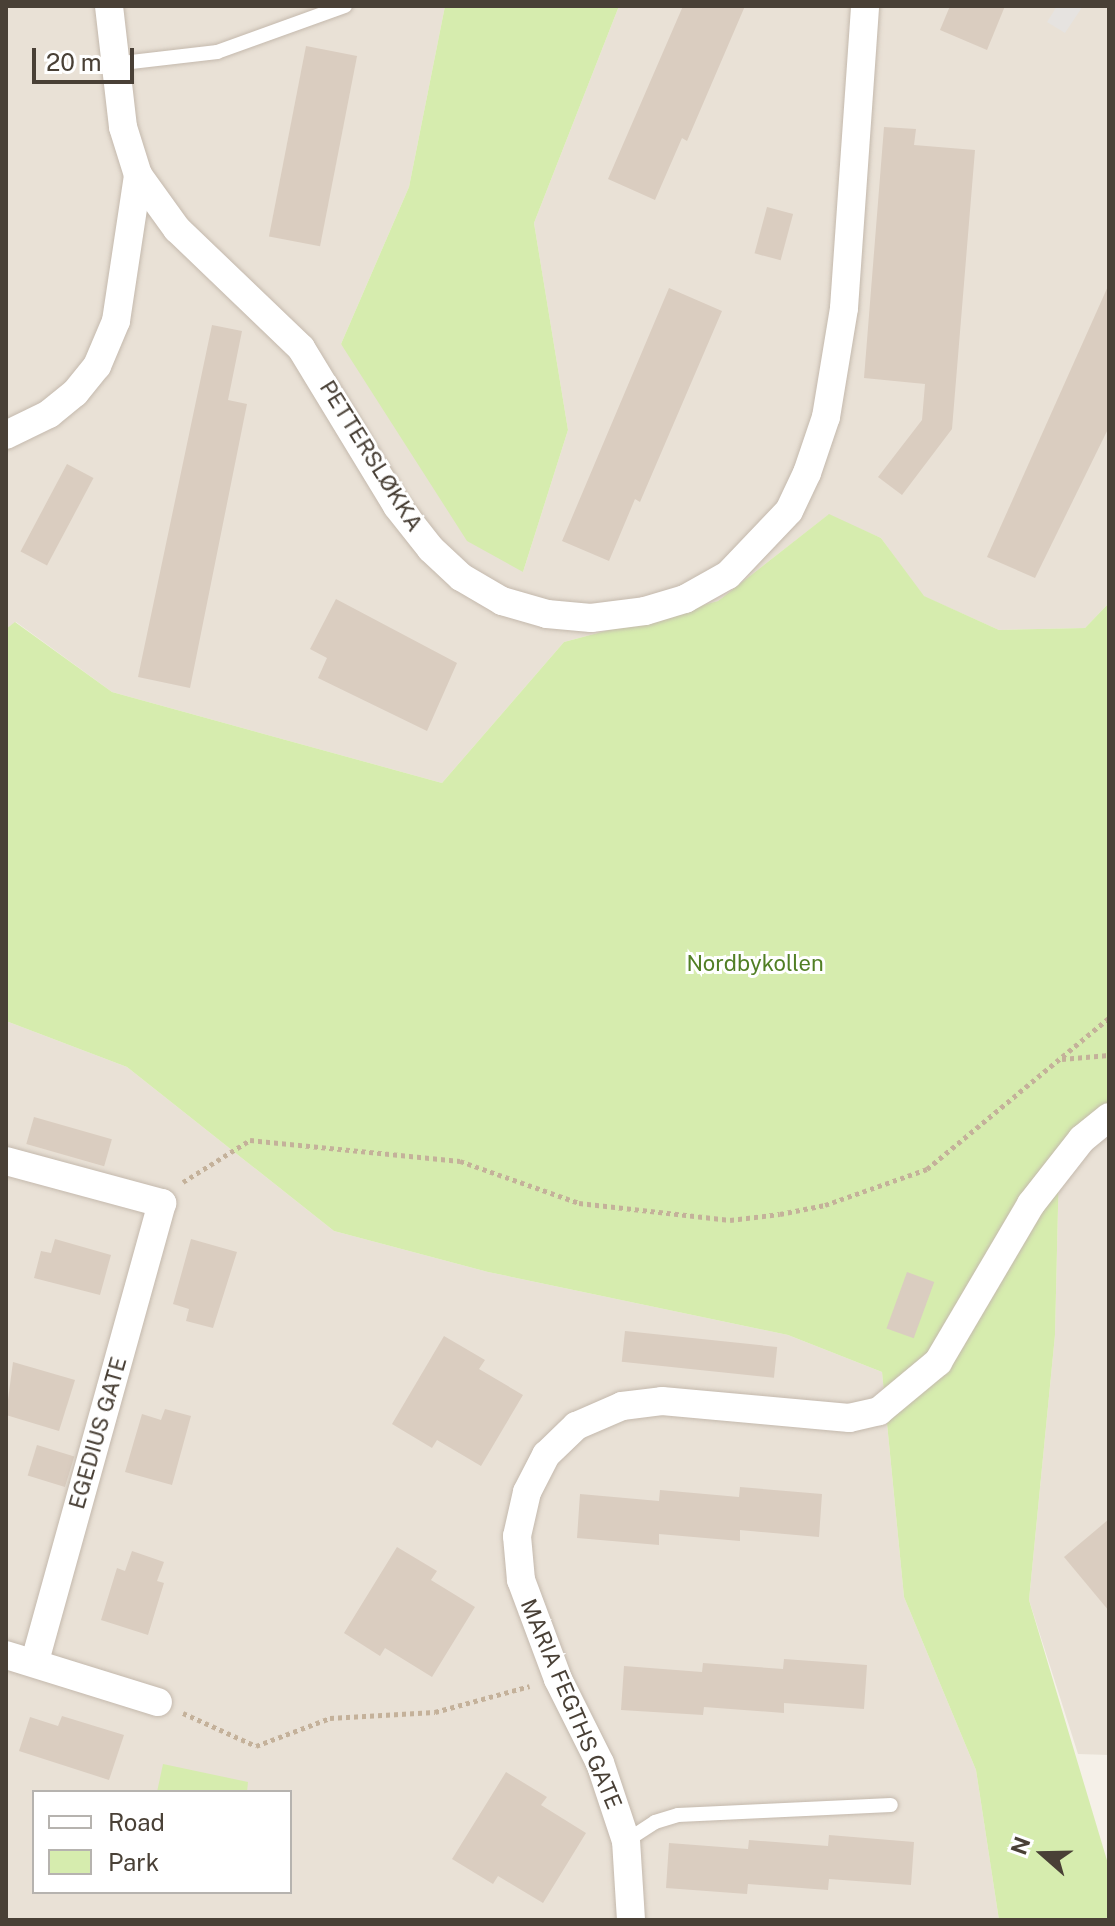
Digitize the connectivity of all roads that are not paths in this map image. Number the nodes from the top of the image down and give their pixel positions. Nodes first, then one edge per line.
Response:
1 (109, 6) edge
2 (345, 6) edge
3 (865, 6) edge
4 (114, 64) junction
5 (138, 175) junction
6 (6, 435) edge
7 (1109, 1117) edge
8 (6, 1161) edge
9 (6, 1655) edge
10 (34, 1663) junction
11 (158, 1702) road end
12 (891, 1805) dead end
13 (626, 1841) junction
14 (631, 1920) edge

1 - 4 street
2 - 4 lane
3 - 5 street, PETTERSLØKKA
4 - 5 street
5 - 6 street
7 - 13 street, MARIA FEGTHS GATE
8 - 10 street, EGEDIUS GATE
9 - 10 street
10 - 11 street
12 - 13 lane
13 - 14 street, MARIA FEGTHS GATE

